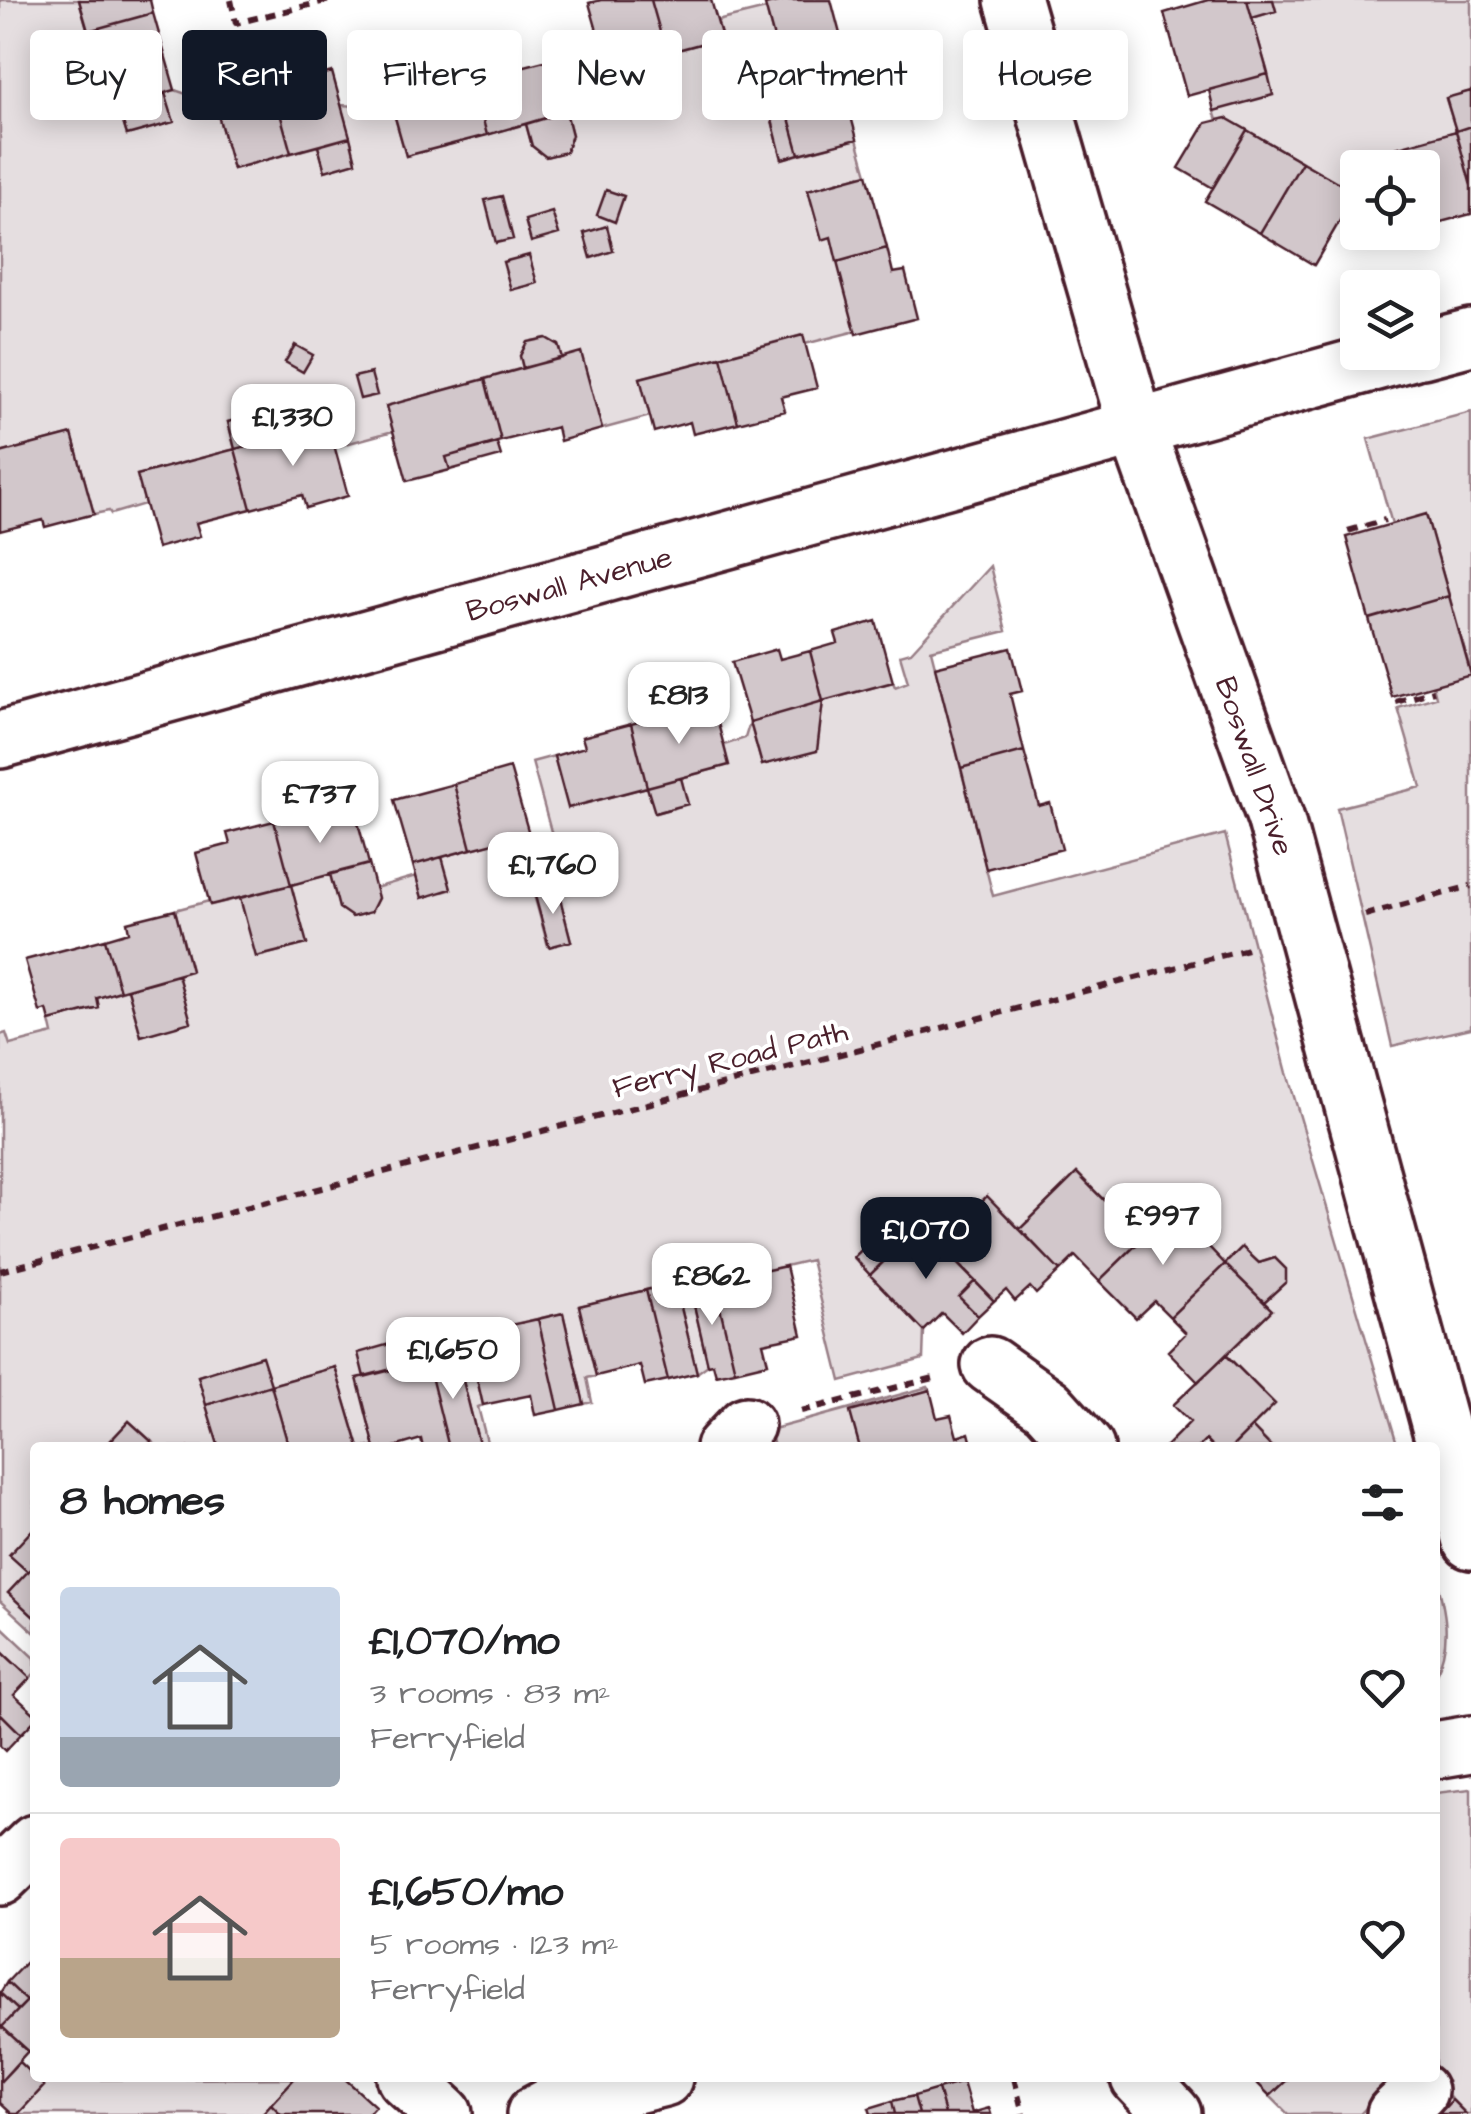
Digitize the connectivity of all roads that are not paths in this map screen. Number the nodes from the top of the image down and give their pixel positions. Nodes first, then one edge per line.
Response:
1 (1013, 0) edge
2 (1471, 336) edge
3 (1440, 345) edge
4 (1347, 370) edge
5 (1136, 428) junction
6 (0, 740) edge
7 (990, 1364) road end
8 (1081, 1442) edge
9 (1471, 1540) edge
10 (1471, 1744) edge
11 (1440, 1749) edge
12 (30, 1848) edge
13 (0, 1878) edge
14 (409, 2082) edge
15 (648, 2082) edge
16 (1142, 2082) edge
17 (444, 2114) edge
18 (535, 2114) edge
19 (1174, 2114) edge

1 - 5 street, Boswall Drive
2 - 3 street
4 - 5 street, Boswall Avenue
5 - 6 street, Boswall Avenue
5 - 9 street, Boswall Drive, bridge
7 - 8 street
10 - 11 street
12 - 13 street
14 - 17 street
15 - 18 street
16 - 19 street

